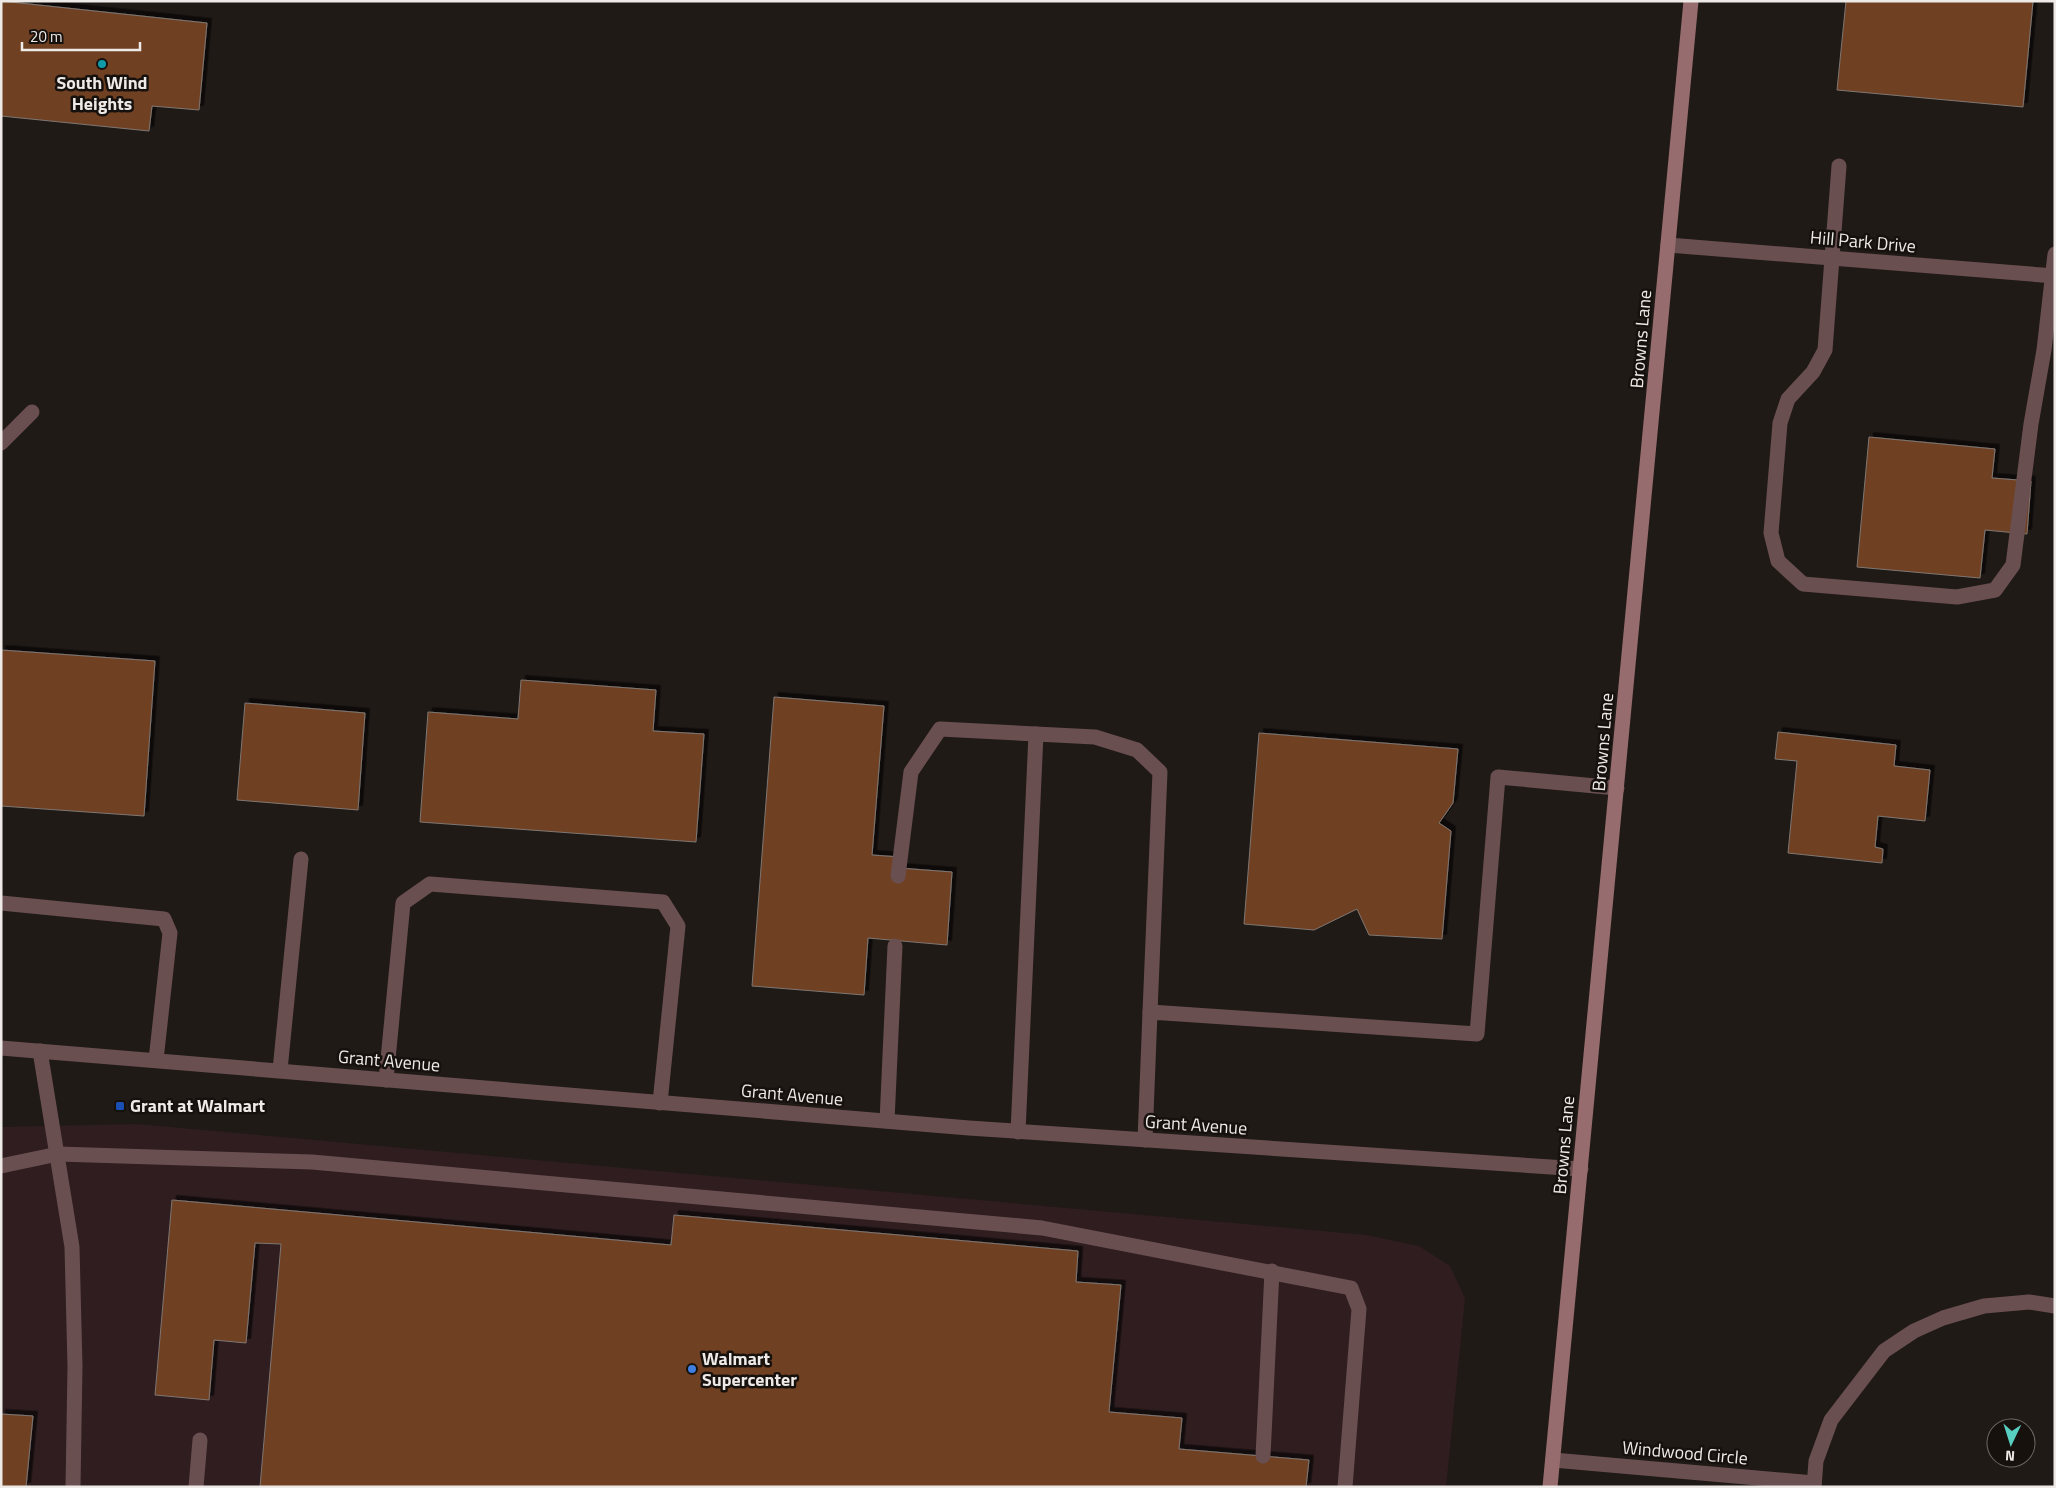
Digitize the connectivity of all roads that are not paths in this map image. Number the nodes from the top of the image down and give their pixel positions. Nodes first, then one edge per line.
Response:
1 (1691, 1) edge
2 (1839, 166) dead end
3 (1668, 245) junction
4 (2055, 254) edge
5 (1833, 258) junction
6 (2053, 276) edge
7 (32, 412) dead end
8 (1, 443) edge
9 (1036, 734) junction
10 (1617, 788) junction
11 (301, 859) dead end
12 (898, 876) dead end
13 (1, 903) edge
14 (895, 946) dead end
15 (1150, 1012) junction
16 (1, 1048) edge
17 (40, 1051) junction
18 (156, 1060) junction
19 (280, 1070) junction
20 (386, 1080) junction
21 (660, 1103) junction
22 (887, 1121) junction
23 (1018, 1132) junction
24 (1144, 1140) junction
25 (58, 1154) junction
26 (1, 1166) edge
27 (1581, 1169) junction
28 (1272, 1271) junction
29 (2055, 1306) edge
30 (200, 1440) dead end
31 (1264, 1456) dead end
32 (1553, 1460) junction
33 (1814, 1485) edge
34 (72, 1487) edge
35 (196, 1487) edge
36 (1345, 1487) edge
37 (1550, 1487) edge

1 - 3 street, Browns Lane
2 - 5 street
3 - 5 street, Hill Park Drive
3 - 10 street, Browns Lane
4 - 6 street
5 - 6 street, Hill Park Drive
5 - 6 street
7 - 8 street
9 - 12 street
9 - 15 street
9 - 23 street
10 - 15 street
10 - 27 street, Browns Lane
11 - 19 street
13 - 18 street
14 - 22 street
15 - 24 street
16 - 17 street, Grant Avenue
17 - 18 street, Grant Avenue
17 - 25 street
18 - 19 street, Grant Avenue
19 - 20 street, Grant Avenue
20 - 21 street, Grant Avenue
20 - 21 street
21 - 22 street, Grant Avenue
22 - 23 street, Grant Avenue
23 - 24 street, Grant Avenue
24 - 27 street, Grant Avenue
25 - 26 street
25 - 28 street
25 - 34 street
27 - 32 street, Browns Lane
28 - 31 street
28 - 36 street
29 - 33 street, Windwood Circle
30 - 35 street
32 - 33 street, Windwood Circle
32 - 37 street, Browns Lane

